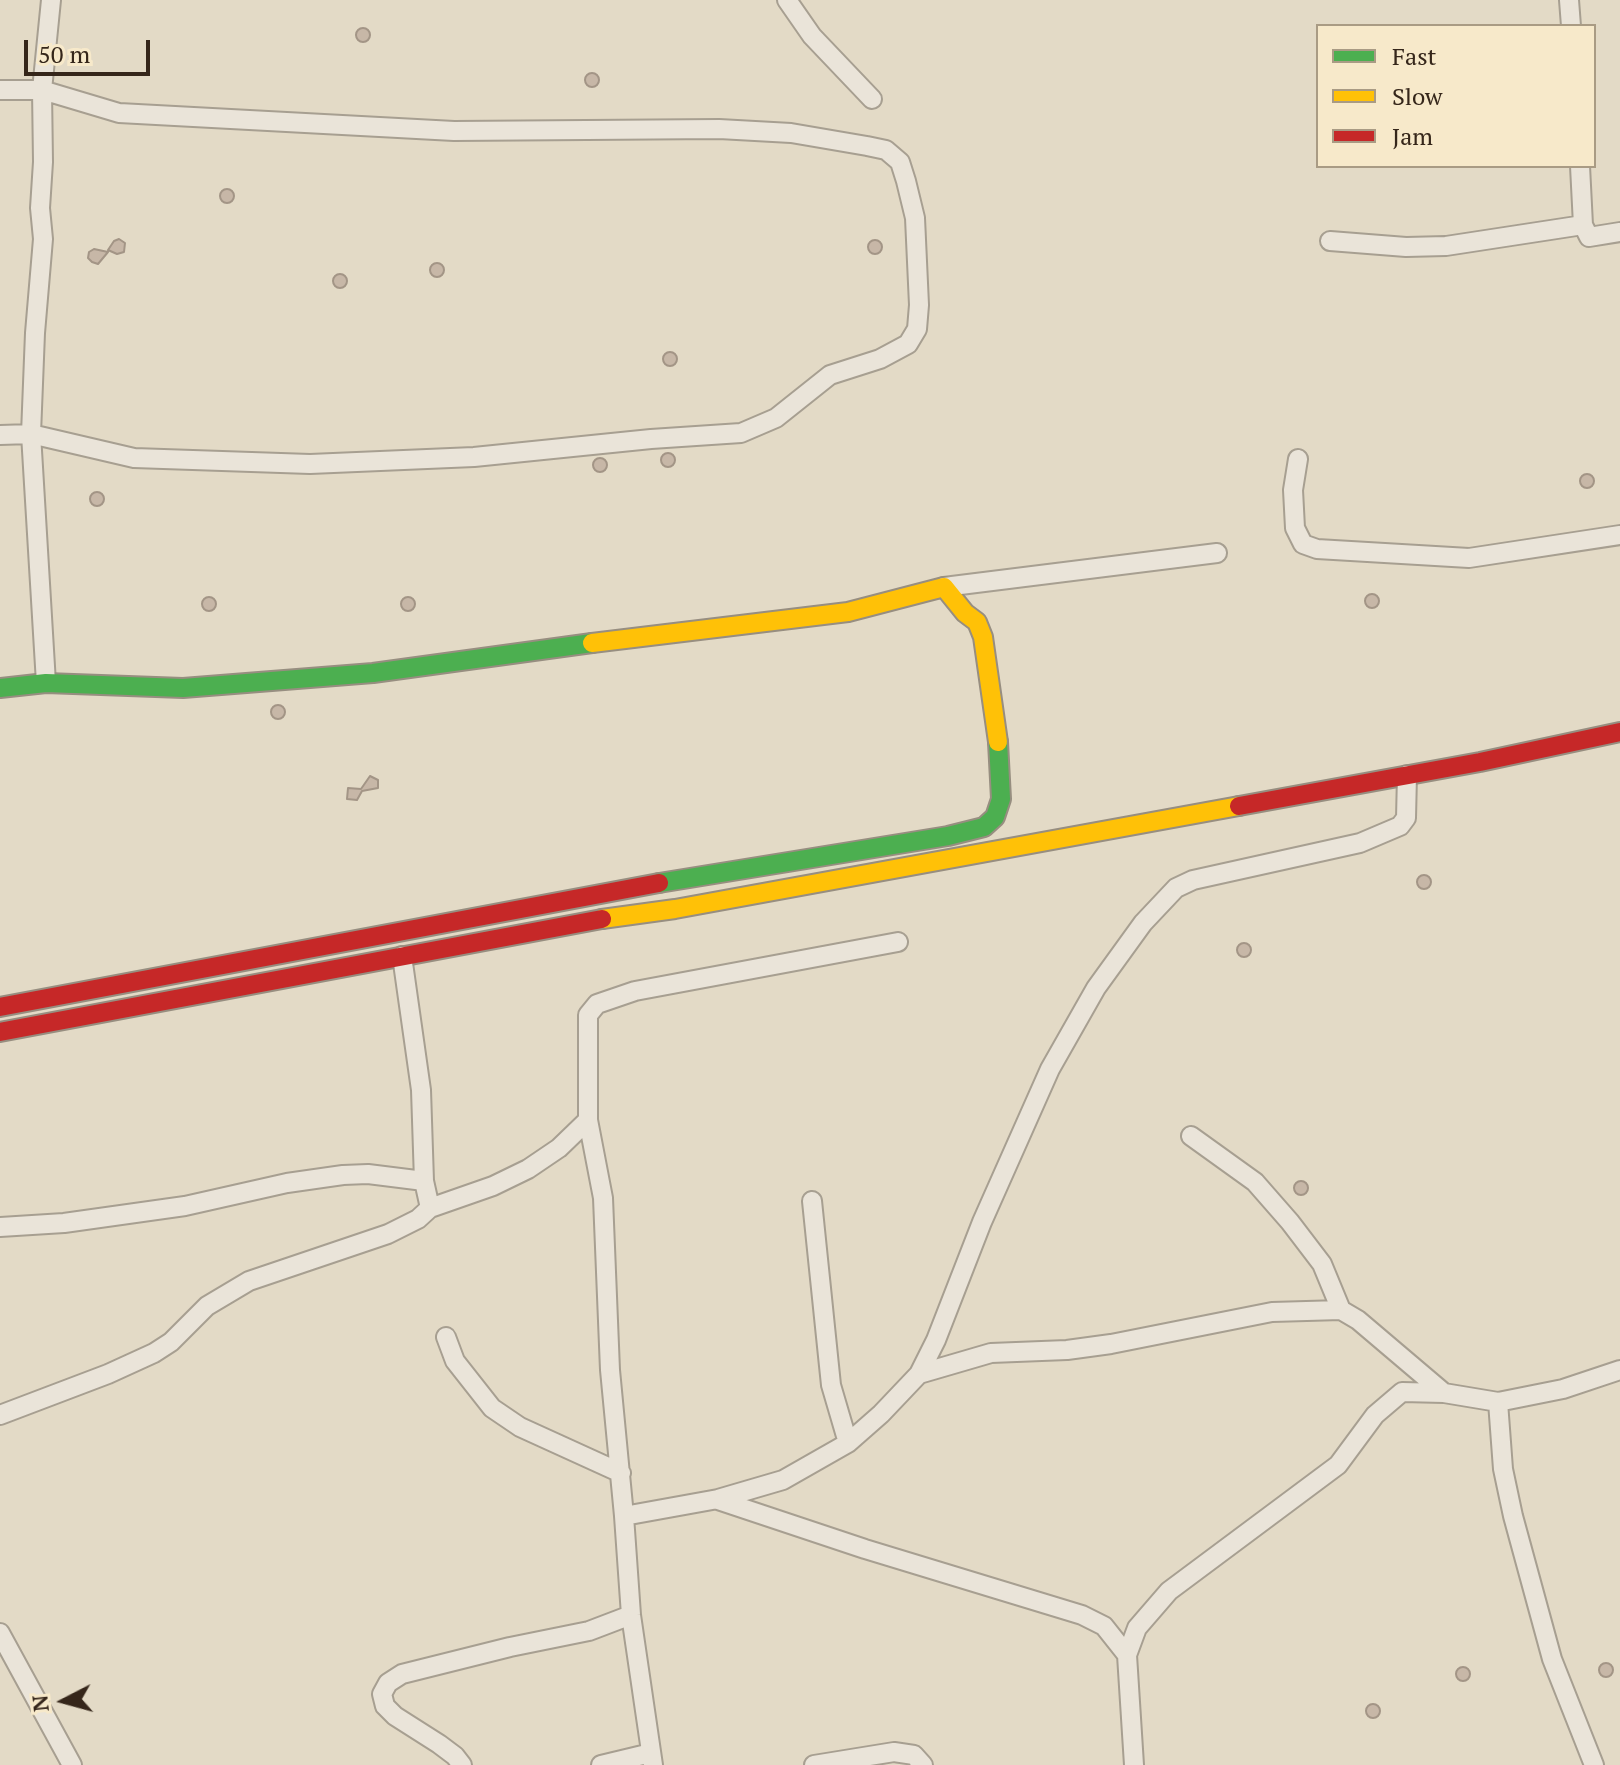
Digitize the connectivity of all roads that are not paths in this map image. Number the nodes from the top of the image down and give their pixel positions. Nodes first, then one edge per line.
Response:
1 (51, 0) edge
2 (787, 0) edge
3 (1569, 0) edge
4 (1571, 24) edge
5 (0, 90) edge
6 (42, 90) junction
7 (872, 99) dead end
8 (1580, 168) edge
9 (1583, 225) junction
10 (1620, 232) edge
11 (1330, 241) dead end
12 (31, 434) junction
13 (0, 435) edge
14 (1298, 459) dead end
15 (1620, 535) edge
16 (1217, 553) dead end
17 (944, 587) junction
18 (46, 683) junction
19 (0, 688) edge
20 (1620, 732) edge
21 (1407, 775) junction
22 (523, 909) junction
23 (525, 935) junction
24 (898, 942) dead end
25 (402, 956) junction
26 (0, 1007) edge
27 (0, 1032) edge
28 (588, 1120) junction
29 (1191, 1136) dead end
30 (424, 1181) junction
31 (812, 1201) dead end
32 (430, 1208) junction
33 (0, 1227) edge
34 (1341, 1310) junction
35 (446, 1337) dead end
36 (1620, 1370) edge
37 (919, 1374) junction
38 (1444, 1393) junction
39 (1498, 1402) junction
40 (0, 1415) edge
41 (848, 1443) junction
42 (621, 1473) junction
43 (718, 1499) junction
44 (624, 1516) junction
45 (631, 1615) junction
46 (0, 1633) edge
47 (1127, 1655) junction
48 (652, 1759) edge
49 (72, 1765) edge
50 (462, 1765) edge
51 (601, 1765) edge
52 (814, 1765) edge
53 (923, 1765) edge
54 (1134, 1765) edge
55 (1594, 1765) edge

1 - 6 street
2 - 7 street
3 - 4 street
5 - 6 street
6 - 12 street
6 - 12 street
8 - 9 street
9 - 10 street
9 - 11 street
12 - 13 street
12 - 18 street
14 - 15 street
16 - 17 street
17 - 18 street
17 - 22 street
18 - 19 street
20 - 21 street
21 - 23 street
21 - 37 street
22 - 23 street
22 - 26 street
23 - 25 street
24 - 28 street
25 - 27 street
25 - 30 street
28 - 32 street
28 - 42 street
29 - 34 street
30 - 32 street
30 - 33 street
31 - 41 street
32 - 40 street
34 - 37 street
34 - 38 street
35 - 42 street
36 - 39 street
37 - 41 street
38 - 39 street
38 - 47 street
39 - 55 street
41 - 43 street
42 - 44 street
43 - 44 street
43 - 47 street
44 - 45 street
45 - 48 street
45 - 50 street
46 - 49 street
47 - 54 street
48 - 51 street
52 - 53 street

